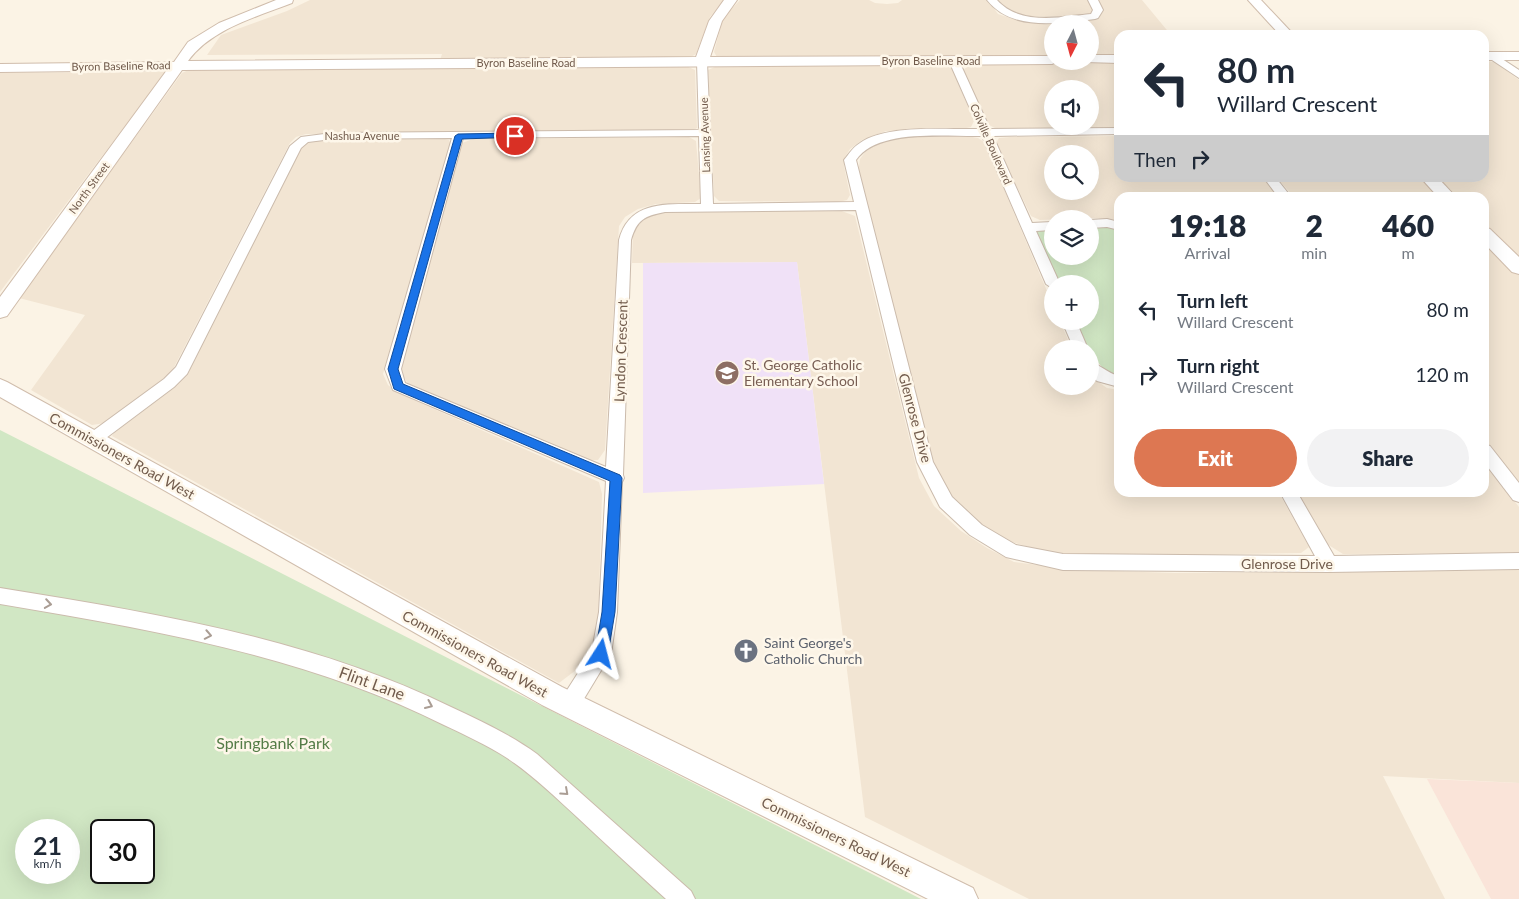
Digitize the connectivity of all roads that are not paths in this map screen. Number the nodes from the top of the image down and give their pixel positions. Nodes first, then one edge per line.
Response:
1 (287, 0) edge
2 (731, 0) edge
3 (992, 0) edge
4 (1093, 0) edge
5 (1254, 0) edge
6 (1282, 30) edge
7 (1489, 56) edge
8 (1519, 56) edge
9 (1489, 57) edge
10 (1099, 59) edge
11 (1114, 59) edge
12 (1044, 60) edge
13 (954, 61) junction
14 (702, 62) junction
15 (178, 65) junction
16 (0, 68) edge
17 (1519, 75) edge
18 (1114, 132) edge
19 (705, 133) junction
20 (986, 133) junction
21 (458, 136) junction
22 (1273, 182) edge
23 (1433, 182) edge
24 (1281, 192) edge
25 (1443, 192) edge
26 (860, 206) junction
27 (707, 207) junction
28 (1099, 223) edge
29 (1114, 225) edge
30 (1044, 226) edge
31 (1029, 227) junction
32 (1489, 237) edge
33 (1519, 268) edge
34 (1049, 275) edge
35 (0, 311) edge
36 (1099, 374) edge
37 (1114, 381) edge
38 (0, 387) edge
39 (92, 440) junction
40 (1489, 456) edge
41 (616, 478) junction
42 (1519, 495) edge
43 (1291, 497) edge
44 (1519, 561) edge
45 (1329, 564) junction
46 (0, 596) edge
47 (569, 706) junction
48 (683, 899) edge
49 (962, 899) edge

1 - 15 main road, North Street
2 - 14 main road
3 - 4 street
5 - 6 main road
7 - 8 main road
9 - 17 street
10 - 11 main road
12 - 13 main road, Byron Baseline Road
13 - 14 main road, Byron Baseline Road
13 - 20 street, Colville Boulevard
14 - 15 main road, Byron Baseline Road
14 - 19 street, Lansing Avenue
15 - 16 main road, Byron Baseline Road
15 - 35 main road, North Street
18 - 20 street
19 - 21 street, Nashua Avenue
19 - 27 street, Lansing Avenue
20 - 26 street, Glenrose Drive
20 - 31 street, Colville Boulevard
21 - 39 street, Nashua Avenue
21 - 41 street
22 - 24 street
23 - 25 main road
26 - 27 street, Lyndon Crescent
26 - 45 street, Glenrose Drive
27 - 41 street, Lyndon Crescent
28 - 29 street
30 - 31 street
31 - 34 street, Colville Boulevard
32 - 33 main road
36 - 37 street
38 - 39 main road, Commissioners Road West
39 - 47 main road, Commissioners Road West
40 - 42 street
41 - 47 street, Lyndon Crescent
43 - 45 street
44 - 45 street, Glenrose Drive
46 -> 48 street, Flint Lane
47 - 49 main road, Commissioners Road West

